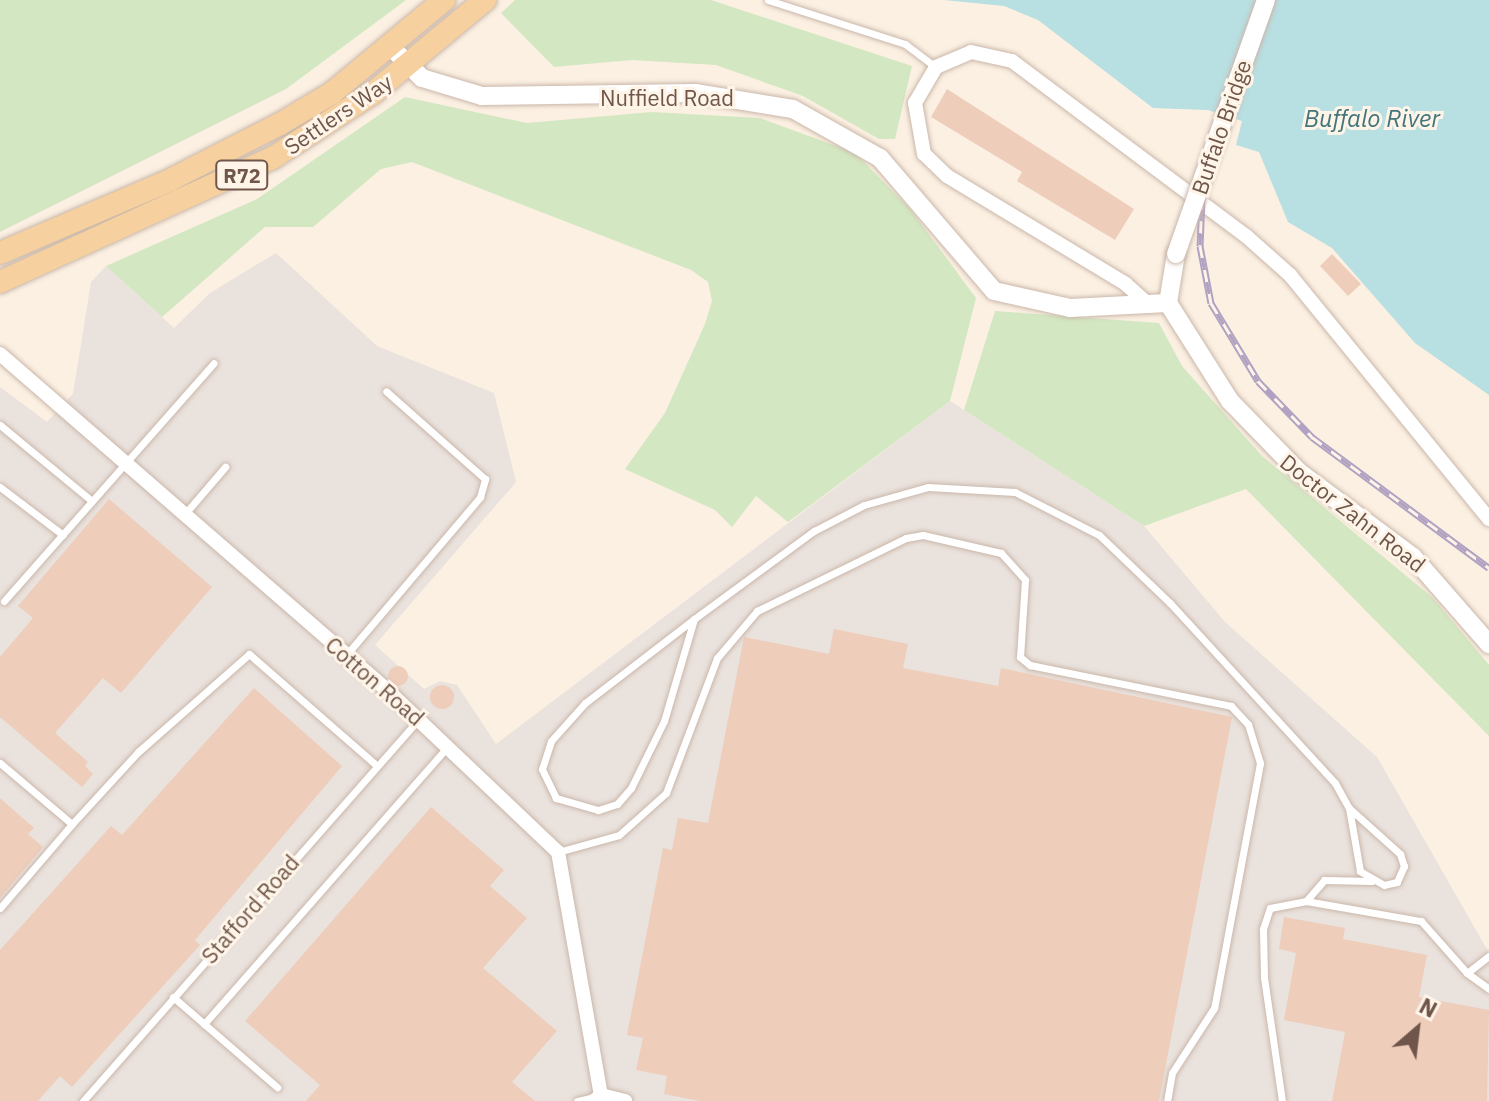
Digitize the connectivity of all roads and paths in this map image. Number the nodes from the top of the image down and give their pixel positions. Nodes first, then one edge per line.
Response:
1 (485, 0) edge
2 (768, 0) edge
3 (1266, 0) edge
4 (439, 5) edge
5 (391, 47) junction
6 (407, 66) junction
7 (936, 67) junction
8 (0, 253) edge
9 (0, 282) edge
10 (1158, 304) junction
11 (0, 354) edge
12 (214, 363) dead end
13 (386, 391) dead end
14 (0, 425) edge
15 (124, 465) junction
16 (225, 467) dead end
17 (0, 487) edge
18 (92, 501) junction
19 (182, 517) junction
20 (1489, 519) edge
21 (63, 535) junction
22 (4, 601) dead end
23 (694, 619) junction
24 (1489, 644) edge
25 (345, 655) junction
26 (419, 719) junction
27 (449, 746) junction
28 (0, 763) edge
29 (375, 764) junction
30 (1349, 808) junction
31 (72, 824) junction
32 (558, 852) junction
33 (1372, 881) junction
34 (1306, 901) junction
35 (0, 908) edge
36 (1489, 956) edge
37 (1467, 973) junction
38 (1489, 989) edge
39 (173, 997) junction
40 (204, 1024) junction
41 (277, 1087) dead end
42 (599, 1099) edge
43 (83, 1101) edge
44 (577, 1101) edge
45 (625, 1101) edge
46 (1167, 1101) edge
47 (1282, 1101) edge

1 - 6 main road, Settlers Way / R72
2 - 7 lane
3 - 10 street, Buffalo Bridge, bridge
4 - 5 main road, Settlers Way / R72
5 - 6 street, Nuffield Road
5 - 8 main road, Settlers Way / R72
6 - 9 main road, Settlers Way / R72
6 - 10 street, Nuffield Road
7 - 10 street
7 - 20 street
10 - 24 street, Doctor Zahn Road
11 - 15 street, Cotton Road
12 - 15 lane
13 - 25 lane
14 - 18 lane
15 - 18 lane
15 - 19 street, Cotton Road
16 - 19 lane
17 - 21 lane
18 - 21 lane
19 - 25 street, Cotton Road
21 - 22 lane
23 - 23 lane
23 - 30 lane
25 - 26 street, Cotton Road
26 - 27 street, Cotton Road
26 - 29 lane, Stafford Road
27 - 32 street, Cotton Road
27 - 40 lane
28 - 31 lane
29 - 31 lane
29 - 39 lane, Stafford Road
30 - 33 lane
30 - 33 lane
31 - 35 lane
32 - 42 street
32 - 46 lane
33 - 34 lane
34 - 37 lane
34 - 47 lane
36 - 37 lane
37 - 38 lane
39 - 40 lane
39 - 43 lane, Stafford Road
40 - 41 lane
42 - 44 lane
42 - 45 street

